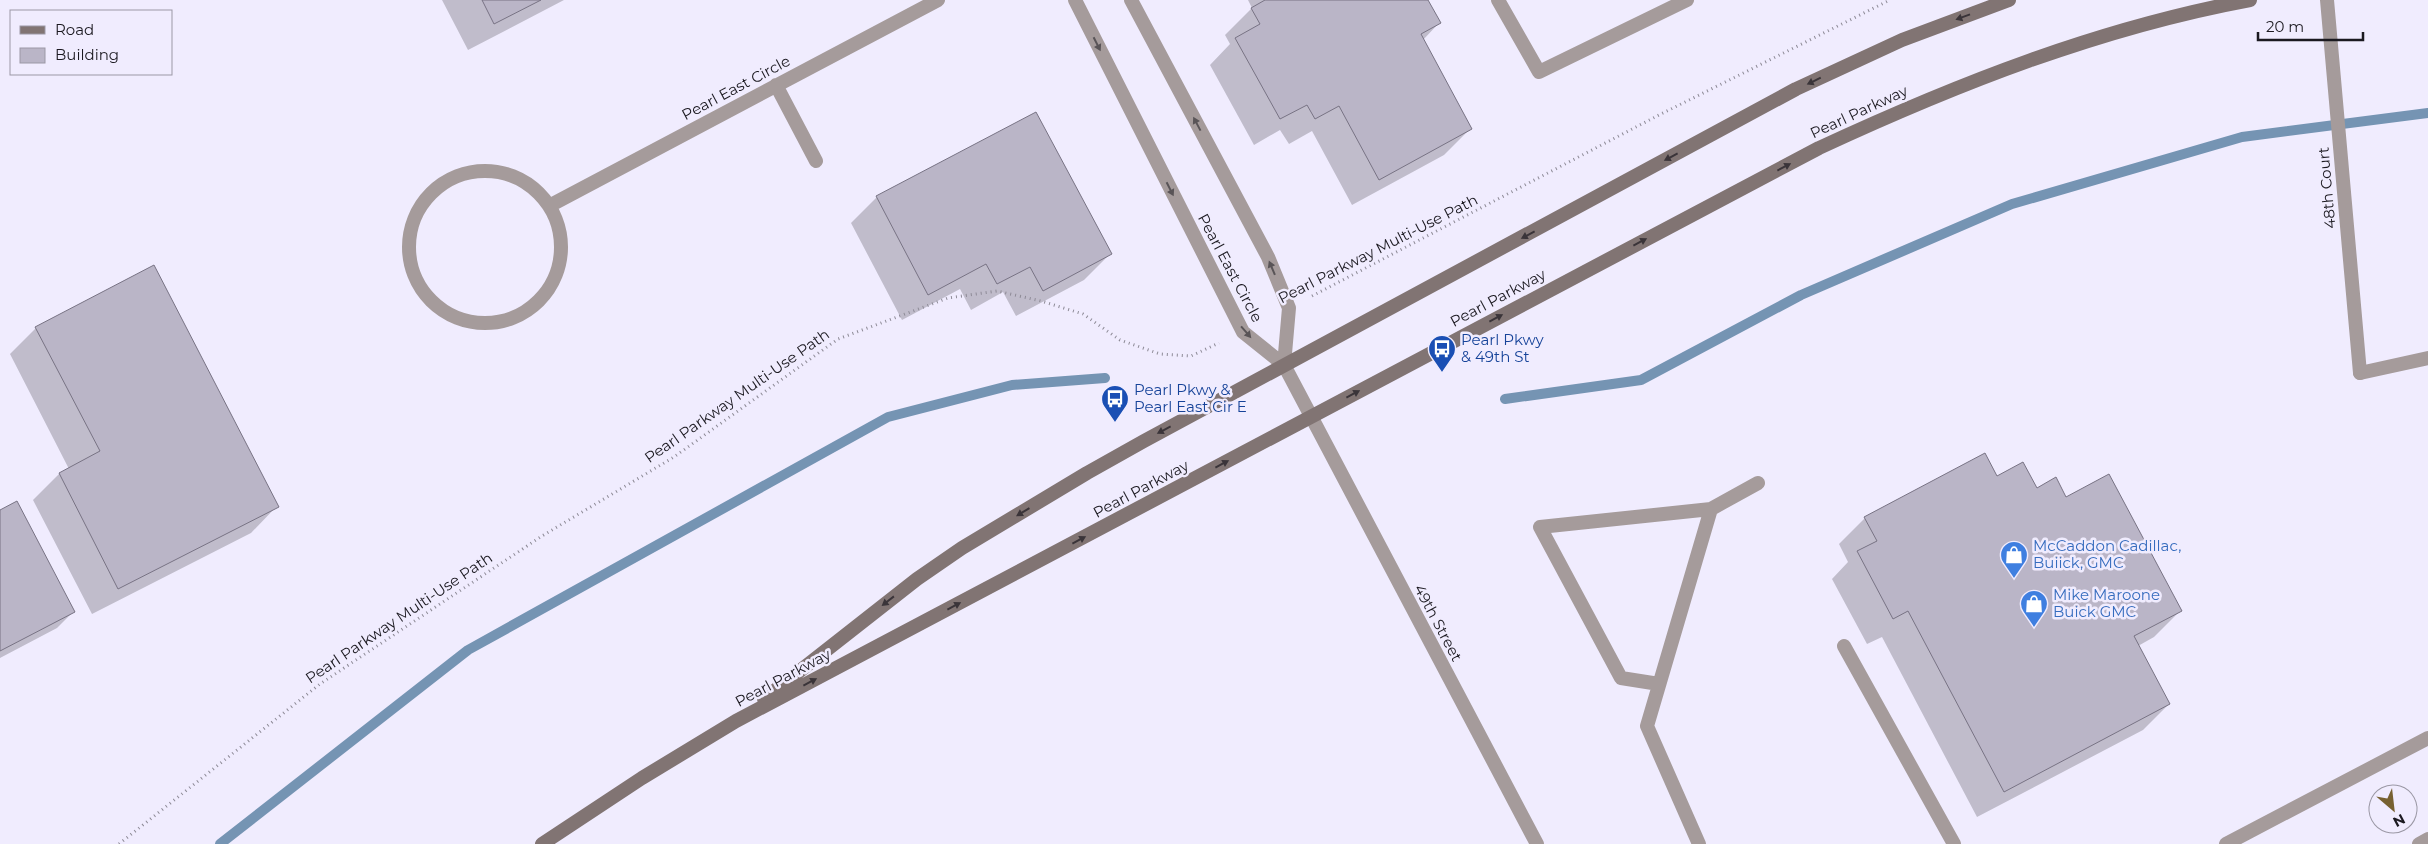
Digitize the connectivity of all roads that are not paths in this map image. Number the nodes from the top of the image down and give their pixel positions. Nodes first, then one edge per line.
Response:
1 (938, 0) edge
2 (1075, 0) edge
3 (1131, 0) edge
4 (1498, 0) edge
5 (1687, 0) edge
6 (2009, 0) edge
7 (2250, 0) edge
8 (2327, 0) edge
9 (776, 84) junction
10 (816, 161) dead end
11 (550, 206) junction
12 (2428, 358) edge
13 (1284, 365) junction
14 (1310, 417) junction
15 (1758, 483) dead end
16 (1711, 509) junction
17 (1844, 646) dead end
18 (1659, 684) junction
19 (736, 721) junction
20 (2428, 738) edge
21 (2428, 839) edge
22 (542, 844) edge
23 (1537, 844) edge
24 (1699, 844) edge
25 (1954, 844) edge
26 (2226, 844) edge
27 (2418, 844) edge

1 - 9 street, Pearl East Circle
2 -> 13 street, Pearl East Circle
13 -> 3 street, Pearl East Circle
4 - 5 street
6 -> 13 main road, Pearl Parkway
14 -> 7 main road, Pearl Parkway
8 - 12 street, 48th Court
9 - 10 street
9 - 11 street, Pearl East Circle
11 - 11 street
13 - 14 street, 49th Street
13 -> 19 main road, Pearl Parkway
19 -> 14 main road, Pearl Parkway
14 - 23 street, 49th Street
15 - 16 street
16 - 18 street
16 - 18 street
17 - 25 street
18 - 24 street
19 - 22 main road, Pearl Parkway
20 - 26 street
21 - 27 street

